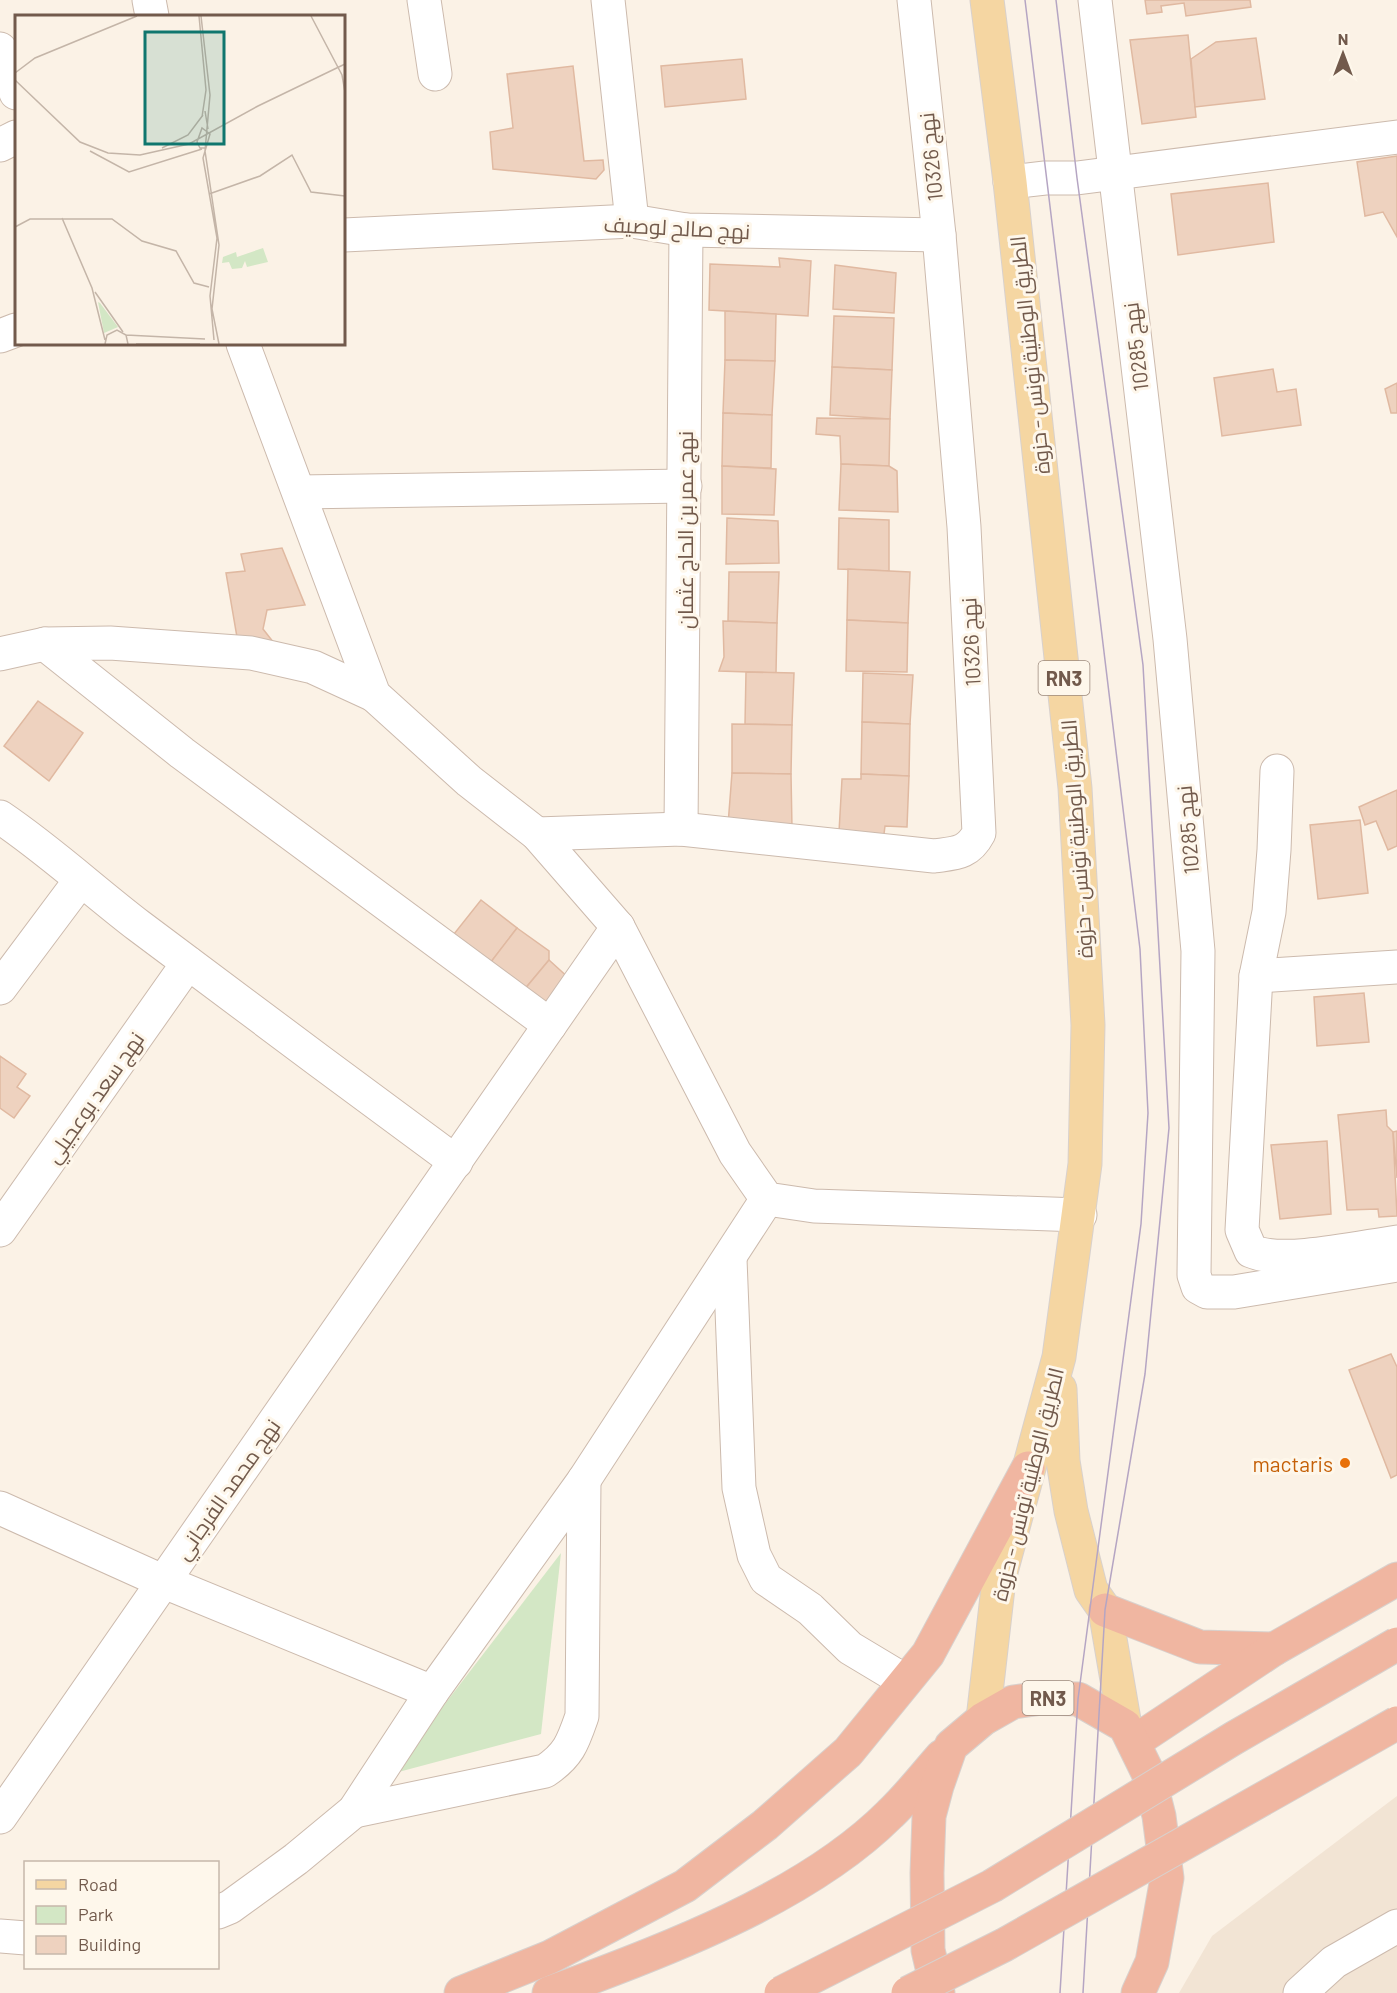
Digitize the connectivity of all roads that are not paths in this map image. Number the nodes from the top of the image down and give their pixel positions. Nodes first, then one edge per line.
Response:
1 (149, 0) edge
2 (424, 0) edge
3 (608, 0) edge
4 (914, 0) edge
5 (987, 0) edge
6 (1095, 0) edge
7 (152, 15) edge
8 (0, 49) edge
9 (435, 74) dead end
10 (15, 90) edge
11 (1397, 137) edge
12 (15, 138) edge
13 (0, 145) edge
14 (1116, 174) junction
15 (1010, 182) junction
16 (632, 221) junction
17 (686, 230) junction
18 (345, 234) edge
19 (939, 235) junction
20 (15, 330) edge
21 (0, 336) edge
22 (243, 345) edge
23 (685, 486) junction
24 (299, 492) junction
25 (45, 644) junction
26 (0, 654) edge
27 (374, 695) junction
28 (1276, 771) dead end
29 (0, 817) edge
30 (681, 830) junction
31 (537, 834) junction
32 (80, 881) junction
33 (618, 927) junction
34 (188, 963) junction
35 (1397, 967) edge
36 (1256, 976) junction
37 (0, 988) edge
38 (550, 1025) junction
39 (456, 1162) junction
40 (767, 1199) junction
41 (1080, 1215) junction
42 (0, 1230) edge
43 (1397, 1242) edge
44 (730, 1259) junction
45 (1397, 1265) edge
46 (1059, 1357) junction
47 (1028, 1468) junction
48 (584, 1480) junction
49 (0, 1508) edge
50 (1397, 1579) edge
51 (162, 1581) junction
52 (1105, 1610) junction
53 (1397, 1644) edge
54 (1274, 1649) junction
55 (905, 1681) junction
56 (432, 1692) junction
57 (983, 1719) junction
58 (1397, 1724) edge
59 (1129, 1734) junction
60 (951, 1746) junction
61 (354, 1810) junction
62 (0, 1817) edge
63 (219, 1912) edge
64 (1397, 1926) edge
65 (0, 1936) edge
66 (24, 1938) edge
67 (933, 1985) edge
68 (461, 1993) edge
69 (549, 1993) edge
70 (781, 1993) edge
71 (908, 1993) edge
72 (1138, 1993) edge
73 (1300, 1993) edge

1 - 7 street
2 - 9 street
3 - 16 street
4 - 19 street, نهج 10326
5 - 15 main road, الطريق الوطنية تونس - حزوة / RN3
6 - 14 street
8 - 10 street
11 - 14 street
12 - 13 street
14 - 15 street
14 - 45 street, نهج 10285
15 - 41 main road, الطريق الوطنية تونس - حزوة / RN3
16 - 17 street, نهج صالح لوصيف
16 - 18 street, نهج صالح لوصيف
17 - 19 street, نهج صالح لوصيف
17 - 23 street, نهج عمر بن الحاج عثمان
19 - 30 street, نهج 10326
20 - 21 street
22 - 24 street
23 - 24 street
23 - 30 street, نهج عمر بن الحاج عثمان
24 - 27 street
25 - 26 street
25 - 27 street
25 - 38 street
27 - 31 street
28 - 36 street
29 - 32 street
30 - 31 street, نهج 10326
31 - 33 street
32 - 34 street
32 - 37 street
33 - 38 street, نهج محمد الفرجاني
33 - 40 street
34 - 39 street
34 - 42 street, نهج سعد بوعجيلي
35 - 36 street
36 - 43 street
38 - 39 street, نهج محمد الفرجاني
39 - 51 street, نهج محمد الفرجاني
40 - 41 street
40 - 44 street
41 - 46 main road, الطريق الوطنية تونس - حزوة / RN3
44 - 48 street
44 - 55 street
46 - 47 main road, الطريق الوطنية تونس - حزوة / RN3
46 - 52 main road, الطريق الوطنية تونس - حزوة / RN3
47 - 55 highway
47 - 57 main road, الطريق الوطنية تونس - حزوة / RN3
48 - 56 street
48 - 61 street
49 - 51 street
50 - 54 highway
51 - 56 street
51 - 62 street, نهج محمد الفرجاني
52 - 54 highway
52 - 59 main road, الطريق الوطنية تونس - حزوة / RN3
53 - 70 highway, bridge
54 - 59 highway
55 - 68 highway
56 - 61 street
57 - 59 highway, RN3
57 - 60 highway, RN3
58 - 71 highway, bridge
59 - 72 highway, RN3
60 - 67 highway
60 - 69 highway
61 - 63 street
64 - 73 street
65 - 66 street

